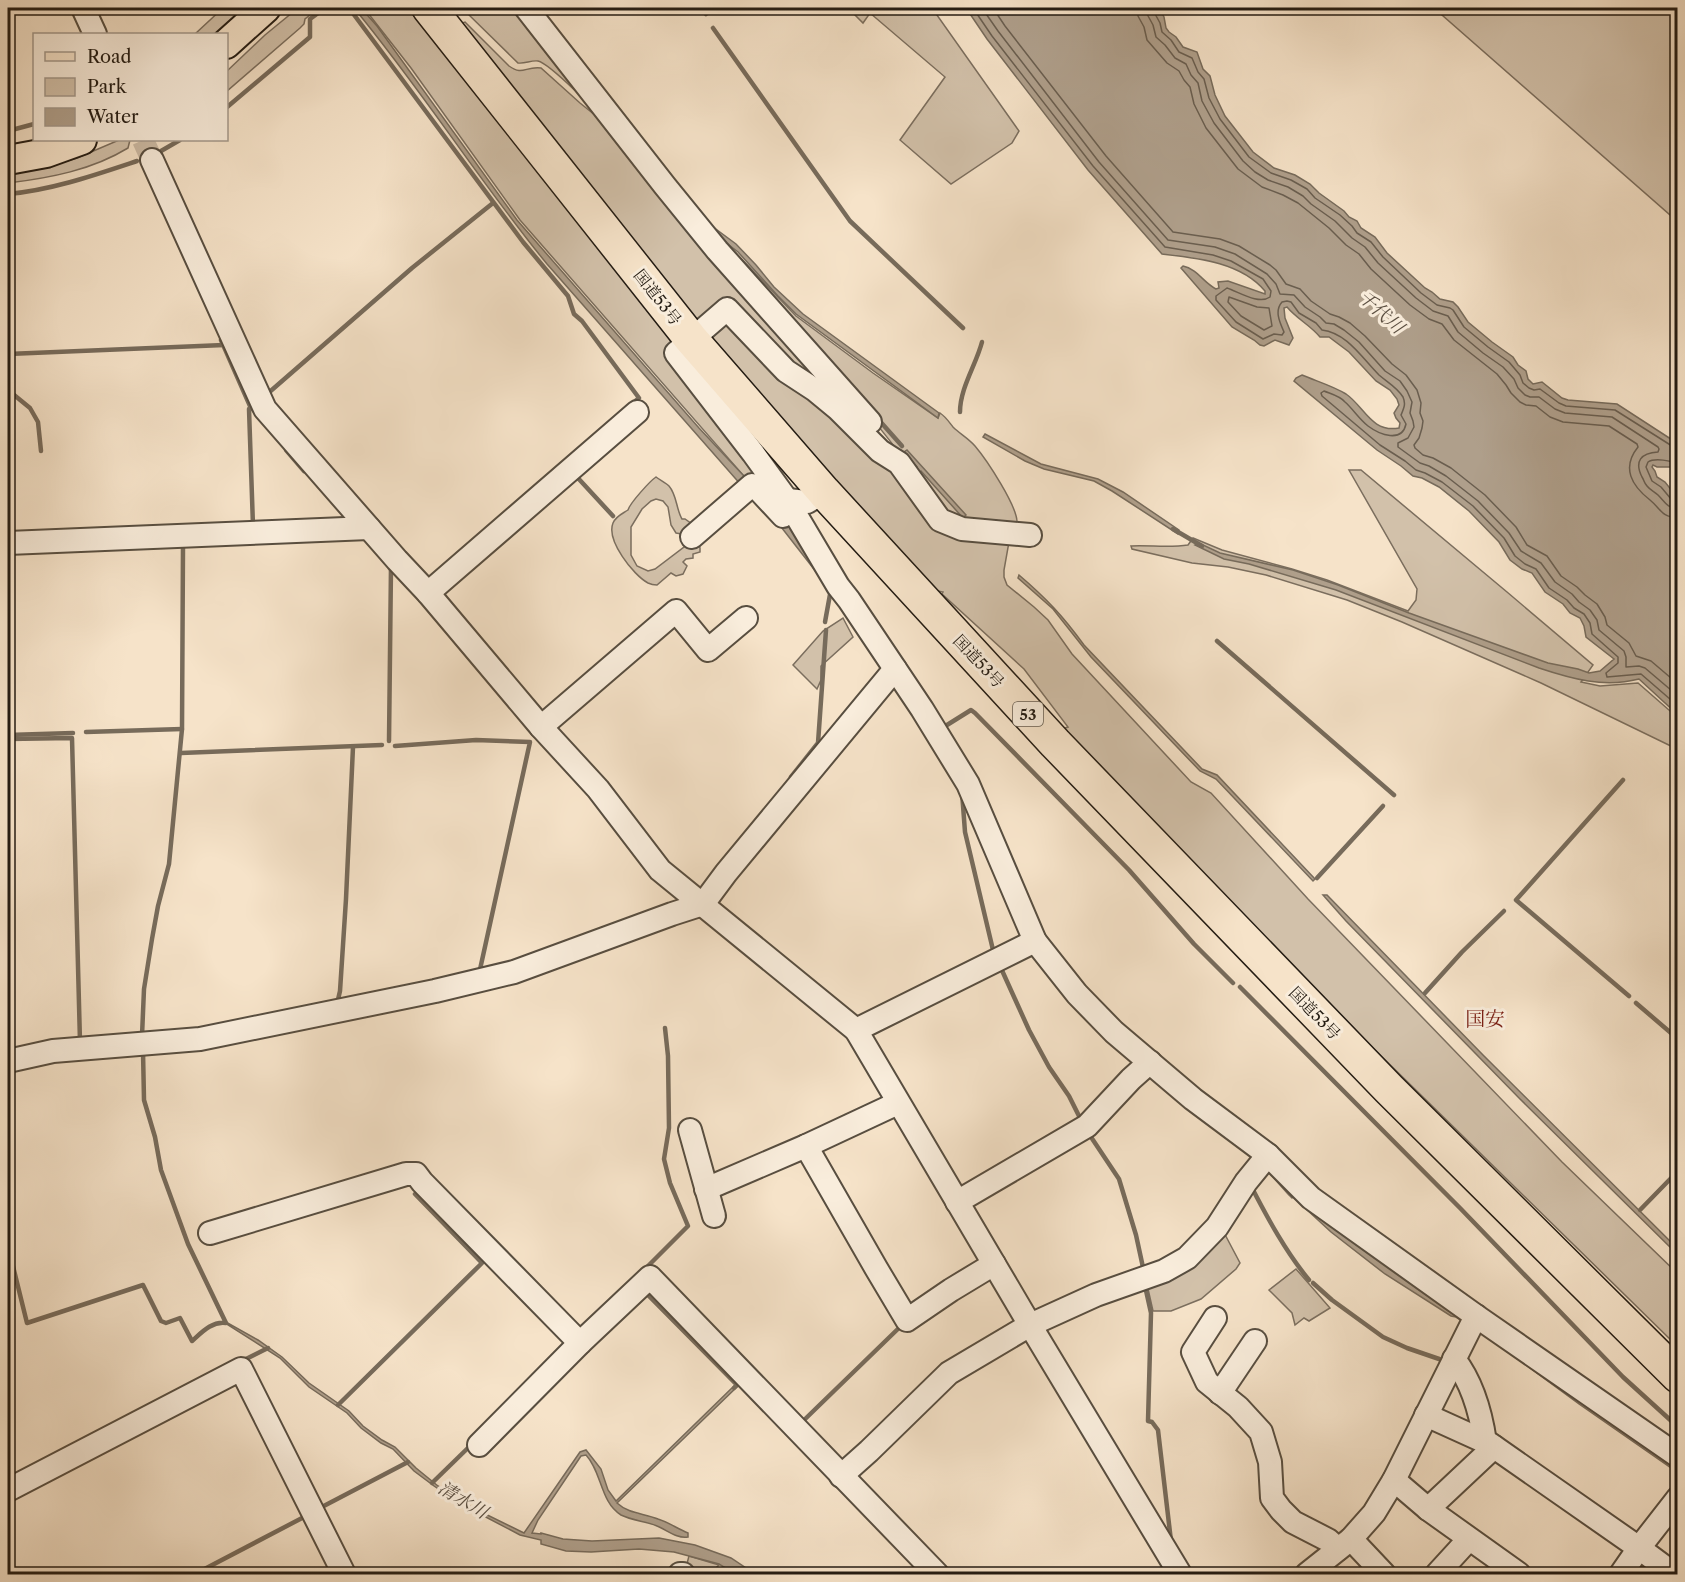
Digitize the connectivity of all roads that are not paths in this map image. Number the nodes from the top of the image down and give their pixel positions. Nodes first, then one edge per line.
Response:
1 (83, 8) edge
2 (266, 8) edge
3 (429, 8) edge
4 (526, 8) edge
5 (95, 33) edge
6 (228, 42) edge
7 (79, 141) edge
8 (8, 160) edge
9 (152, 160) tunnel mouth
10 (691, 339) junction
11 (637, 412) dead end
12 (899, 463) junction
13 (824, 492) junction
14 (787, 500) junction
15 (369, 528) junction
16 (1030, 535) dead end
17 (692, 537) dead end
18 (8, 543) edge
19 (830, 573) junction
20 (428, 593) junction
21 (746, 618) dead end
22 (894, 669) junction
23 (541, 727) junction
24 (703, 904) junction
25 (1035, 941) junction
26 (856, 1030) junction
27 (8, 1061) edge
28 (1150, 1062) junction
29 (898, 1103) junction
30 (690, 1130) dead end
31 (806, 1146) junction
32 (1268, 1155) junction
33 (706, 1189) junction
34 (957, 1202) junction
35 (714, 1216) dead end
36 (210, 1233) dead end
37 (994, 1264) junction
38 (1476, 1316) junction
39 (1215, 1318) dead end
40 (1030, 1325) junction
41 (1255, 1341) dead end
42 (580, 1344) junction
43 (1454, 1359) junction
44 (1677, 1376) edge
45 (1220, 1393) junction
46 (1426, 1415) junction
47 (1490, 1444) junction
48 (479, 1445) dead end
49 (1677, 1456) edge
50 (841, 1476) junction
51 (1394, 1480) junction
52 (8, 1490) edge
53 (1677, 1498) edge
54 (1428, 1509) junction
55 (1469, 1539) junction
56 (1345, 1544) junction
57 (1639, 1548) junction
58 (344, 1575) edge
59 (937, 1575) edge
60 (1180, 1575) edge
61 (1307, 1575) edge
62 (1384, 1575) edge
63 (1437, 1575) edge
64 (1519, 1575) edge
65 (1621, 1575) edge
66 (1674, 1575) edge

1 - 5 street
2 - 6 main road
3 - 10 highway, 国道53号 / 53
4 - 12 street
7 - 8 main road
9 - 15 street
10 - 12 street
10 - 13 highway, 国道53号 / 53
10 - 14 street
11 - 20 street
12 - 16 street
13 - 14 street
13 - 44 highway, 国道53号 / 53
14 - 19 street
15 - 18 street
15 - 20 street
17 - 19 street
19 - 22 street
20 - 23 street
21 - 23 street
22 - 24 street
22 - 25 street
23 - 24 street
24 - 26 street
24 - 27 street
25 - 26 street
25 - 28 street
26 - 29 street
28 - 32 street
28 - 34 street
29 - 31 street
29 - 34 street
30 - 33 street
31 - 33 street
31 - 37 street
32 - 38 street
32 - 40 street
33 - 35 street
34 - 37 street
36 - 42 street
37 - 40 street
38 - 43 street
38 - 49 street
39 - 45 street
40 - 50 street
40 - 60 street
41 - 45 street
42 - 48 street
42 - 50 street
43 - 46 street
43 - 47 street
45 - 56 street
46 - 47 street
46 - 51 street
47 - 54 street
47 - 57 street
50 - 59 street
51 - 54 street
51 - 56 street
52 - 58 street
53 - 57 street
54 - 55 street
55 - 63 street
55 - 64 street
56 - 61 street
56 - 62 street
57 - 65 street
57 - 66 street

